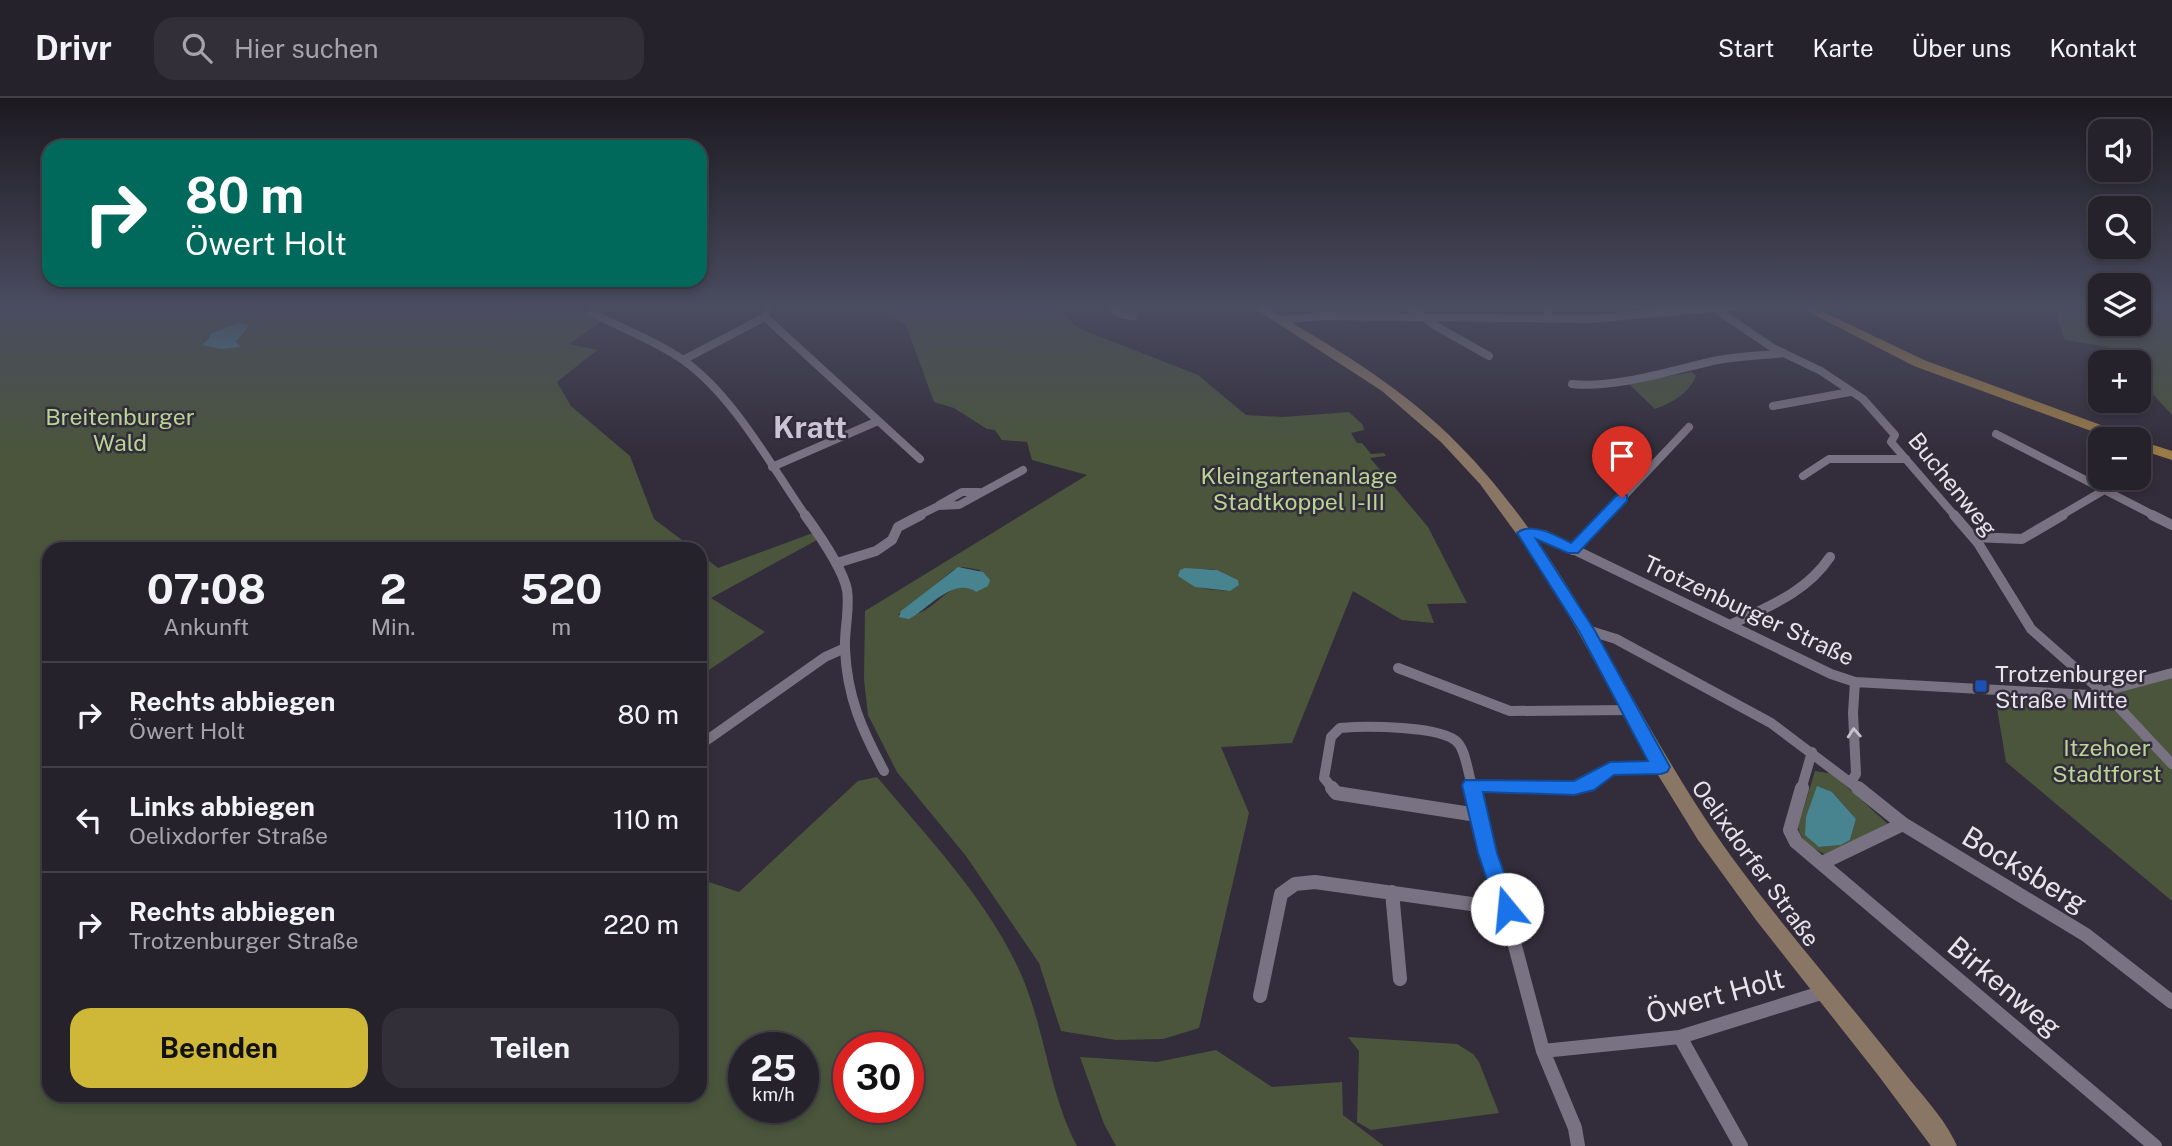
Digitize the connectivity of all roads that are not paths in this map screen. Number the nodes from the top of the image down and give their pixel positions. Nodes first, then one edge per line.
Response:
1 (673, 355) edge
2 (693, 355) edge
3 (806, 355) edge
4 (1338, 355) edge
5 (1768, 355) edge
6 (1788, 355) edge
7 (1903, 355) edge
8 (683, 360) junction
9 (1572, 384) dead end
10 (1850, 392) junction
11 (1773, 406) dead end
12 (878, 421) junction
13 (1689, 427) dead end
14 (2093, 427) edge
15 (1996, 434) dead end
16 (2151, 449) edge
17 (2172, 456) edge
18 (920, 459) dead end
19 (1906, 459) junction
20 (772, 467) junction
21 (1023, 470) dead end
22 (1803, 476) dead end
23 (2088, 480) edge
24 (2104, 490) edge
25 (2107, 490) edge
26 (2172, 525) edge
27 (1524, 533) junction
28 (1973, 537) junction
29 (1573, 550) junction
30 (1830, 557) dead end
31 (837, 563) junction
32 (1730, 625) junction
33 (1587, 631) junction
34 (845, 648) junction
35 (1398, 668) dead end
36 (2172, 673) edge
37 (1855, 682) junction
38 (2102, 693) junction
39 (1629, 710) junction
40 (707, 736) edge
41 (1812, 752) junction
42 (2172, 764) edge
43 (1661, 767) junction
44 (884, 771) dead end
45 (1851, 782) junction
46 (1472, 785) junction
47 (1477, 815) junction
48 (1903, 824) junction
49 (1822, 863) junction
50 (1392, 892) junction
51 (1507, 909) junction
52 (1400, 979) dead end
53 (1824, 992) junction
54 (1260, 996) dead end
55 (2172, 1002) edge
56 (1680, 1037) junction
57 (1543, 1051) junction
58 (1578, 1146) edge
59 (1741, 1146) edge
60 (1945, 1146) edge
61 (2155, 1146) edge

1 - 8 street
2 - 8 street
3 - 12 street
4 - 27 street, Oelixdorfer Straße
5 - 9 street
6 - 10 street, Buchenweg
7 - 14 main road
8 - 20 street
10 - 11 street
10 - 19 street, Buchenweg
12 - 18 street
12 - 20 street
13 - 29 street
15 - 23 street
16 - 17 main road
19 - 22 street
19 - 28 street, Buchenweg
20 - 31 street
21 - 31 street
24 - 28 street
25 - 26 street
27 - 29 street, Trotzenburger Straße
27 - 33 street, Oelixdorfer Straße
28 - 38 street, Buchenweg
29 - 32 street, Trotzenburger Straße
30 - 32 street
31 - 34 street
32 - 37 street, Trotzenburger Straße
33 - 39 street, Oelixdorfer Straße
33 - 41 street, Bocksberg
34 - 40 street
34 - 44 street
35 - 39 street
36 - 38 street, Trotzenburger Straße
37 - 38 street, Trotzenburger Straße
45 -> 37 street
38 - 42 street, Buchenweg
39 - 43 street, Oelixdorfer Straße
41 - 45 street, Bocksberg
41 - 49 street, Birkenweg
43 - 46 street
43 - 53 street, Oelixdorfer Straße
45 - 48 street, Bocksberg
46 - 47 street
46 - 47 street
47 - 51 street
48 - 49 street
48 - 55 street, Bocksberg
49 - 61 street, Birkenweg
50 - 51 street
50 - 52 street
50 - 54 street
51 - 57 street
53 - 56 street, Öwert Holt
53 - 60 street, Oelixdorfer Straße
56 - 57 street, Öwert Holt
56 - 59 street
57 - 58 street

